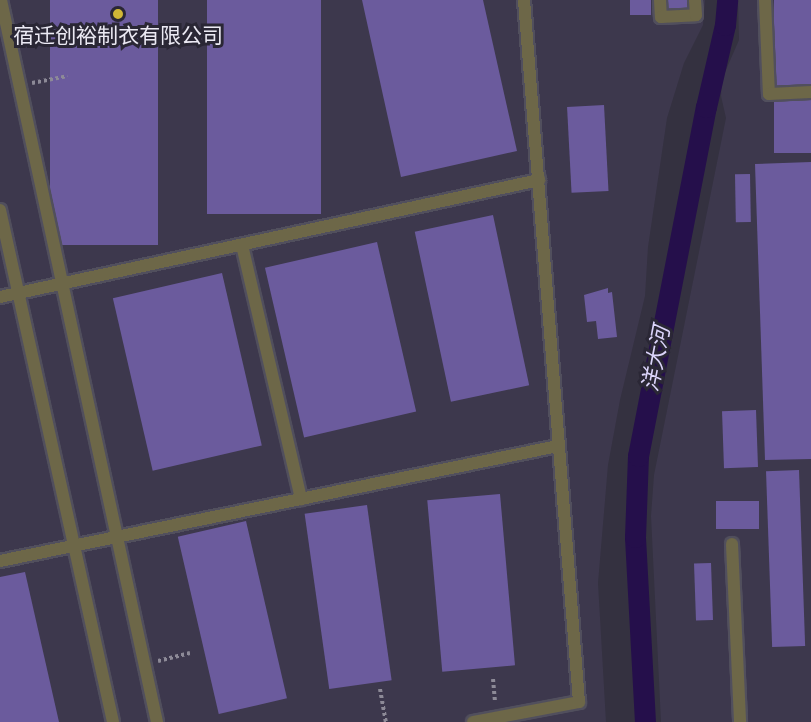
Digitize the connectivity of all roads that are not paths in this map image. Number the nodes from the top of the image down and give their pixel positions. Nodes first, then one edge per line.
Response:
1 (1, 0) edge
2 (524, 0) edge
3 (660, 0) edge
4 (695, 0) edge
5 (765, 0) edge
6 (811, 92) edge
7 (539, 180) junction
8 (0, 210) edge
9 (242, 244) junction
10 (62, 283) junction
11 (18, 293) junction
12 (0, 297) edge
13 (558, 447) junction
14 (301, 499) junction
15 (117, 537) junction
16 (732, 544) dead end
17 (74, 545) junction
18 (0, 561) edge
19 (113, 722) edge
20 (157, 722) edge
21 (473, 722) edge
22 (740, 722) edge

1 - 10 lane
2 - 7 lane
3 - 4 lane
5 - 6 lane
7 - 9 lane
7 - 13 lane
8 - 11 lane
9 - 10 lane
9 - 14 lane
10 - 11 lane
10 - 15 lane
11 - 12 lane
11 - 17 lane
13 - 14 lane
13 - 21 lane
14 - 15 lane
15 - 17 lane
15 - 20 lane
16 - 22 lane
17 - 18 lane
17 - 19 lane

